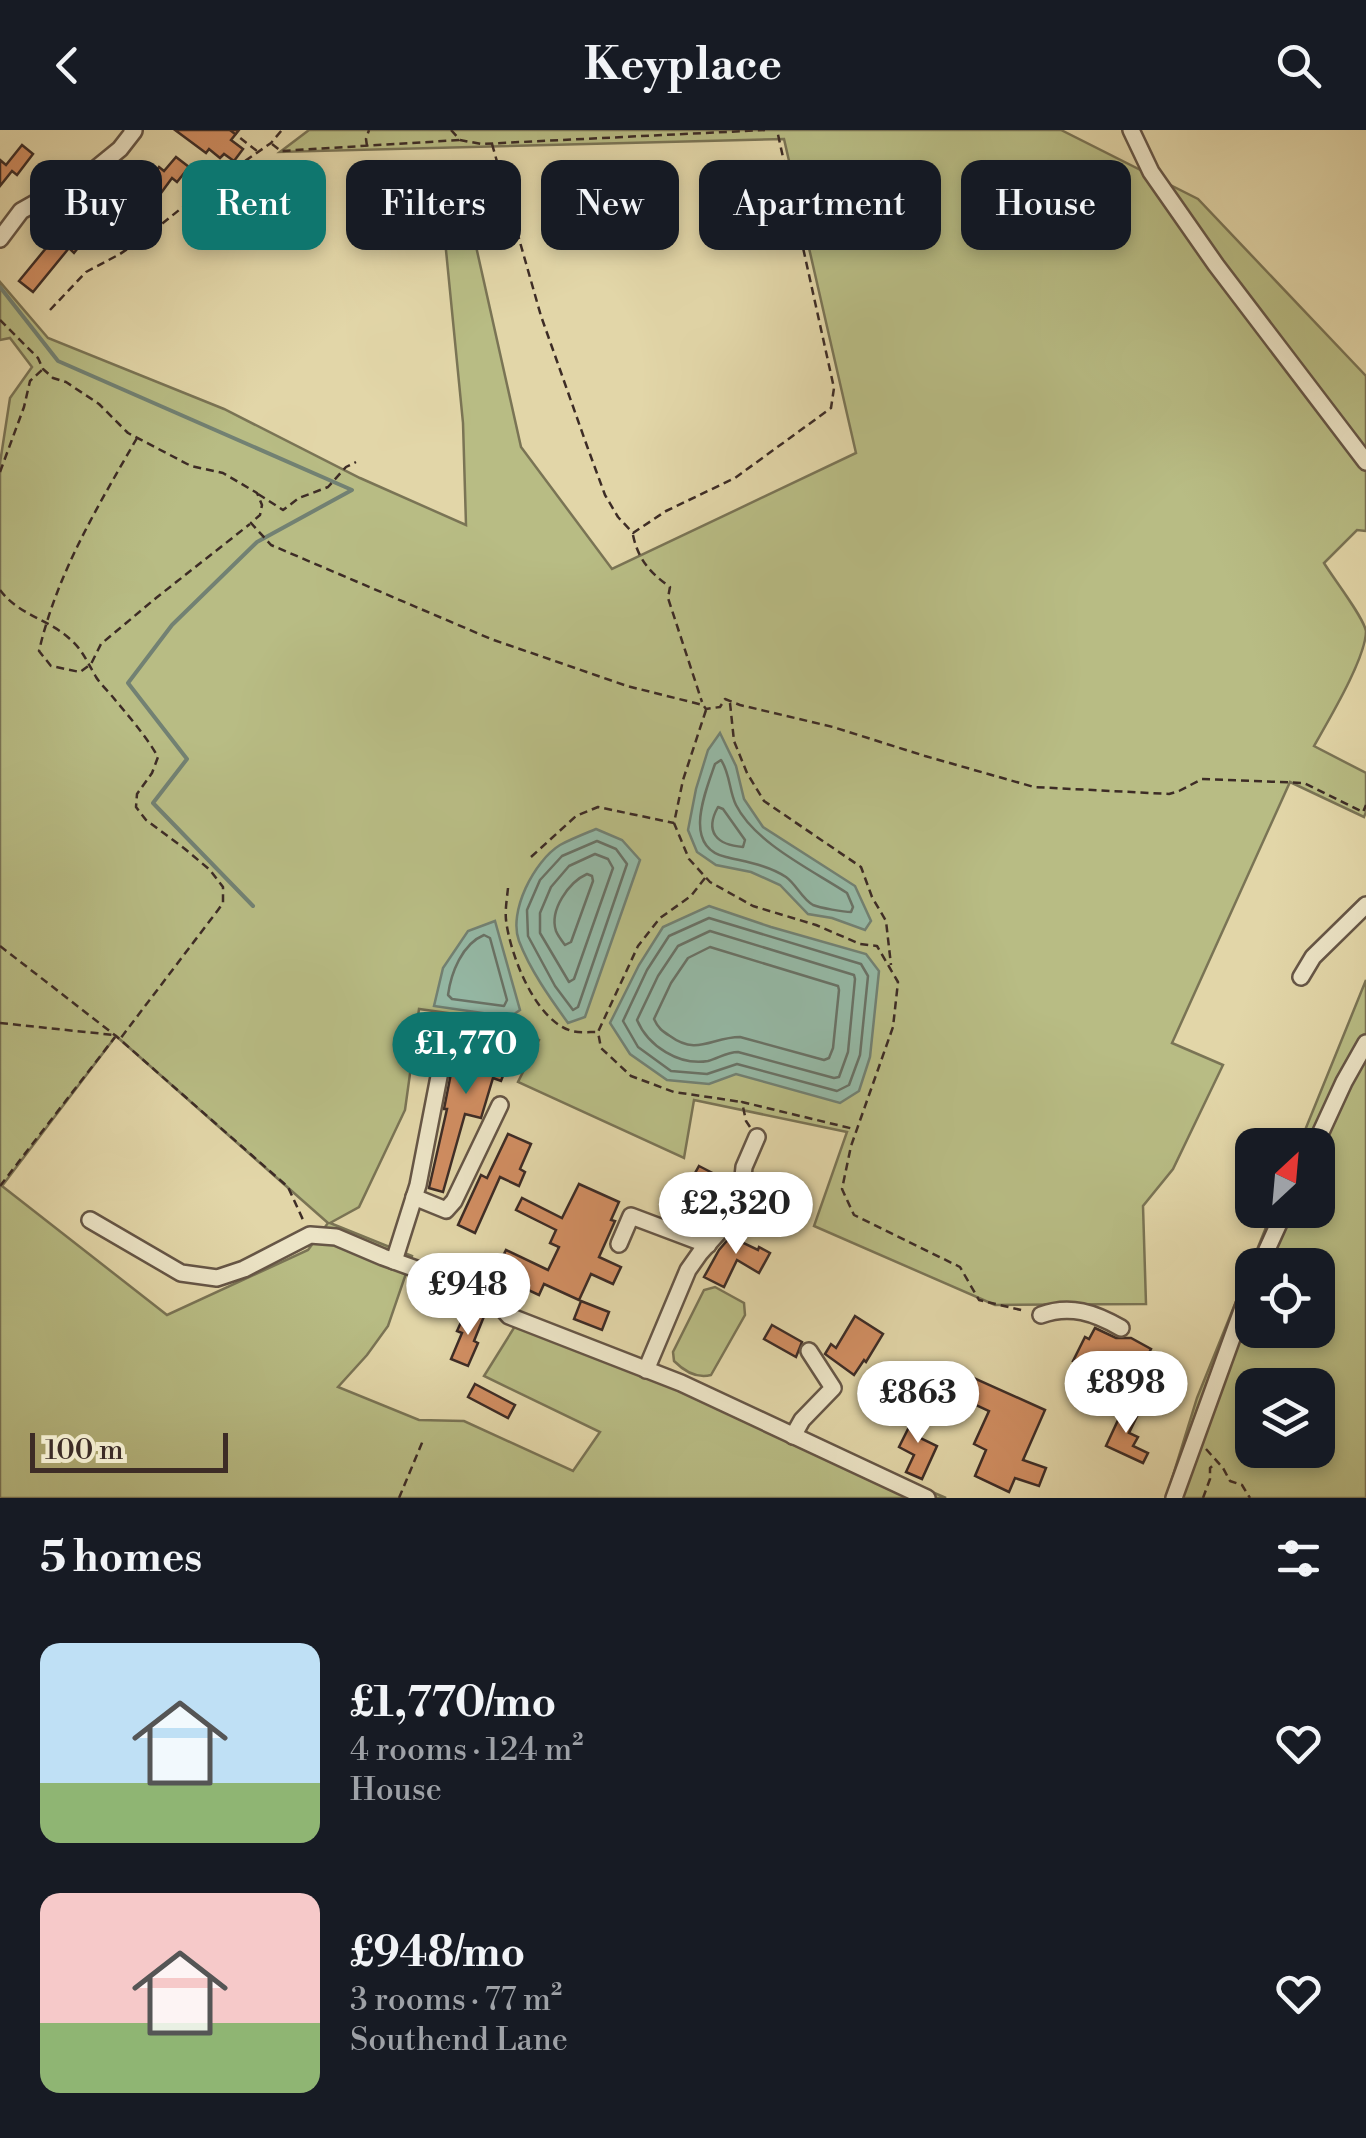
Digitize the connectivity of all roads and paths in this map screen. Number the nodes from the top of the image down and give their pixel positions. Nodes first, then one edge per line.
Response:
1 (134, 130) edge
2 (230, 130) edge
3 (282, 130) edge
4 (369, 130) edge
5 (451, 130) edge
6 (765, 130) edge
7 (777, 130) edge
8 (1130, 130) edge
9 (460, 140) junction
10 (271, 143) junction
11 (492, 144) junction
12 (367, 146) junction
13 (258, 152) junction
14 (0, 239) edge
15 (50, 310) dead end
16 (0, 320) edge
17 (43, 369) junction
18 (137, 438) junction
19 (356, 462) dead end
20 (1366, 462) edge
21 (0, 472) edge
22 (257, 493) junction
23 (251, 523) junction
24 (632, 534) junction
25 (0, 590) edge
26 (46, 624) junction
27 (91, 664) junction
28 (730, 701) junction
29 (704, 707) junction
30 (1366, 805) edge
31 (674, 823) junction
32 (531, 857) dead end
33 (706, 877) junction
34 (508, 888) dead end
35 (1366, 905) edge
36 (0, 946) edge
37 (892, 971) junction
38 (1301, 978) dead end
39 (0, 1023) edge
40 (598, 1032) junction
41 (118, 1037) junction
42 (1366, 1043) edge
43 (443, 1056) dead end
44 (742, 1102) junction
45 (500, 1105) dead end
46 (1323, 1128) edge
47 (856, 1130) junction
48 (756, 1137) joint
49 (0, 1186) edge
50 (414, 1197) junction
51 (90, 1220) dead end
52 (310, 1235) junction
53 (619, 1244) dead end
54 (708, 1246) junction
55 (394, 1261) junction
56 (1040, 1315) joint
57 (1121, 1328) dead end
58 (1235, 1330) edge
59 (809, 1350) dead end
60 (646, 1370) junction
61 (794, 1436) junction
62 (424, 1438) dead end
63 (1193, 1445) junction
64 (1217, 1462) junction
65 (399, 1498) edge
66 (927, 1498) edge
67 (1174, 1498) edge
68 (1204, 1498) edge
69 (1250, 1498) edge

1 - 14 street
2 - 13 path
3 - 10 path
4 - 12 path
5 - 9 path
6 - 11 path
7 - 24 path
8 - 20 street
9 - 11 path
9 - 12 path
10 - 12 path
10 - 13 path
11 - 24 path
13 - 15 path
16 - 17 path
17 - 18 path
17 - 21 path
18 - 22 path
18 - 26 path
19 - 22 path
22 - 23 path
23 - 27 path
23 - 29 path
24 - 29 path
25 - 26 path
26 - 27 path
26 - 27 path
27 - 41 path
28 - 29 path
28 - 30 path
28 - 37 path
29 - 31 path
31 - 32 path
31 - 33 path
33 - 37 path
33 - 40 path
34 - 40 path
35 - 38 street
36 - 41 path
37 - 47 path
39 - 41 path
40 - 44 path
41 - 49 path
41 - 52 path
42 - 46 street
43 - 50 street
44 - 47 path
44 - 48 path
45 - 50 street
47 - 56 path
48 - 54 street
50 - 55 street
51 - 52 street
52 - 55 street
53 - 54 street
54 - 60 street
55 - 60 street
56 - 57 street
58 - 63 street
59 - 61 street
60 - 61 street
61 - 66 street
62 - 65 path
63 - 64 path
63 - 67 street
64 - 68 path
64 - 69 path

